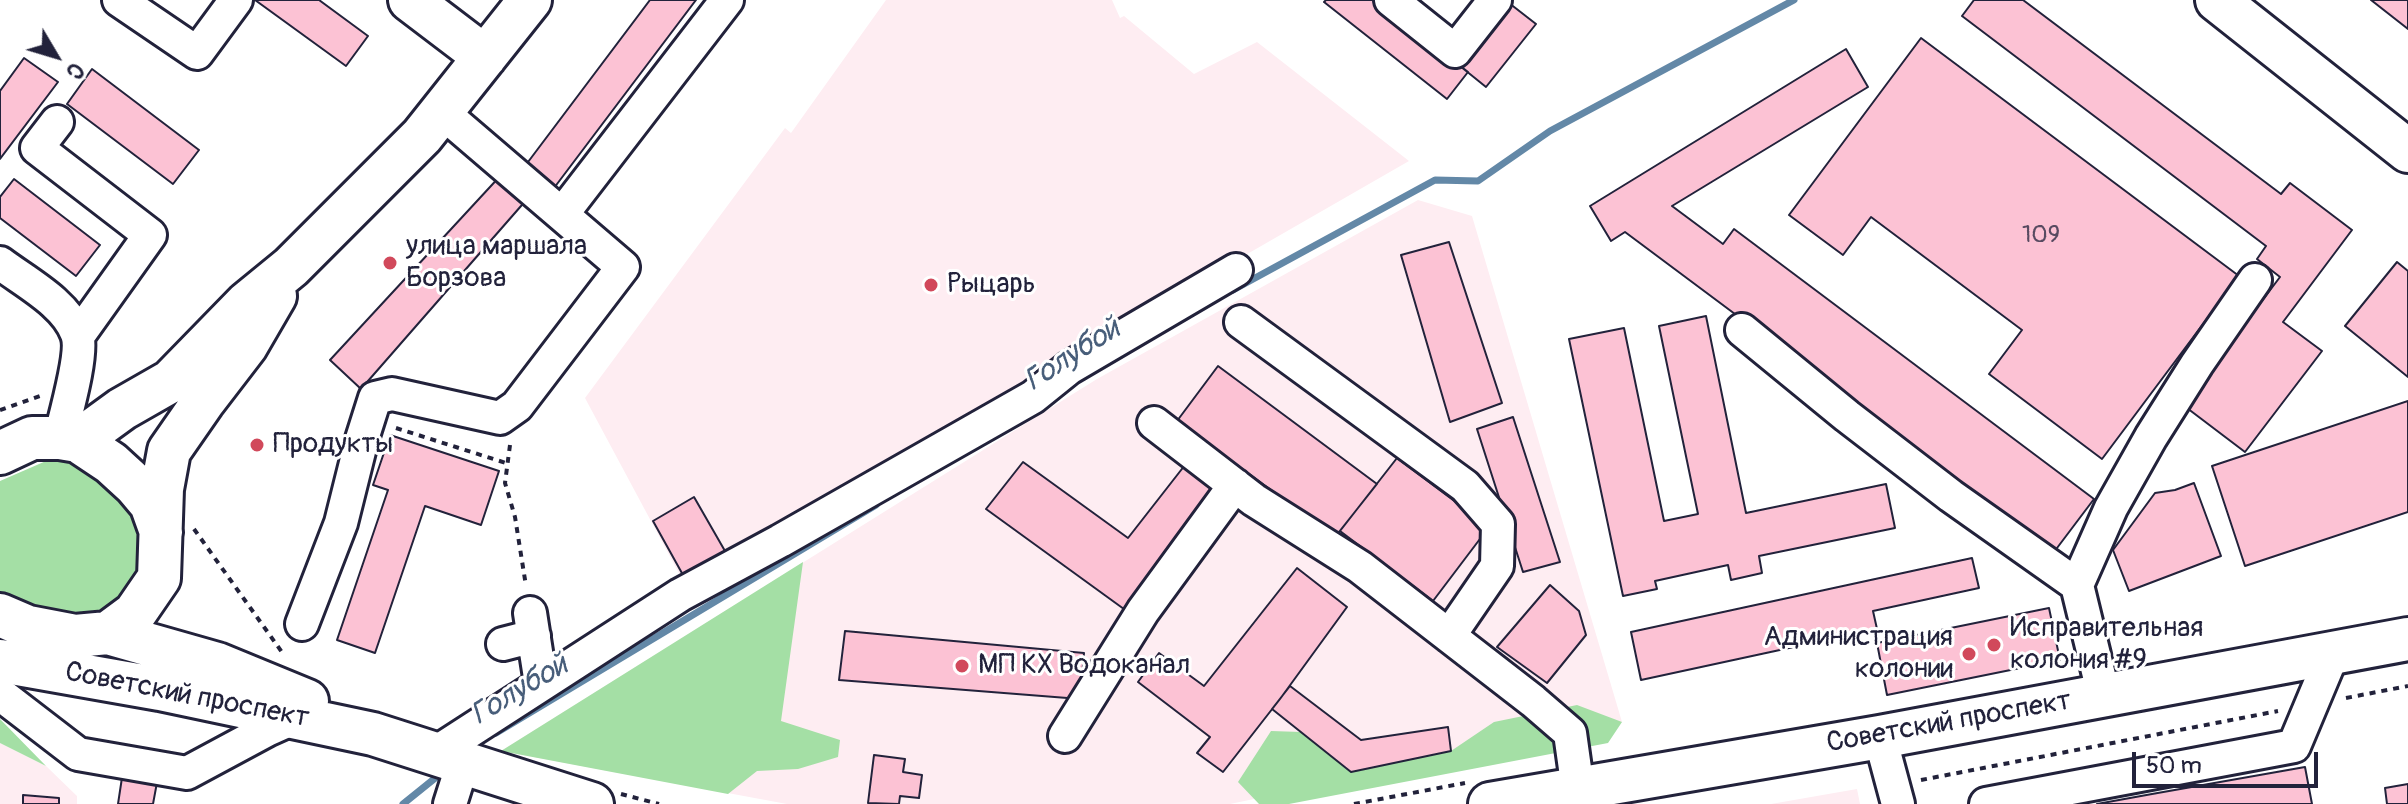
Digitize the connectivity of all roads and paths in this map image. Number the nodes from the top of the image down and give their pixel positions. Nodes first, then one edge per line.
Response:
1 (119, 0) edge
2 (236, 0) edge
3 (410, 0) edge
4 (530, 0) edge
5 (727, 0) edge
6 (1391, 0) edge
7 (1495, 0) edge
8 (2217, 0) edge
9 (485, 57) junction
10 (442, 112) junction
11 (57, 122) dead end
12 (2408, 151) edge
13 (563, 213) junction
14 (0, 263) edge
15 (291, 267) junction
16 (1236, 270) dead end
17 (2255, 280) dead end
18 (1241, 322) dead end
19 (1742, 330) dead end
20 (78, 336) junction
21 (508, 412) junction
22 (1154, 423) dead end
23 (392, 427) dead end
24 (69, 439) junction
25 (0, 453) edge
26 (506, 463) junction
27 (1235, 485) junction
28 (175, 526) junction
29 (2077, 585) junction
30 (1, 617) edge
31 (302, 624) dead end
32 (523, 631) joint
33 (108, 633) junction
34 (1449, 636) junction
35 (2408, 639) edge
36 (2333, 653) junction
37 (284, 655) dead end
38 (0, 661) edge
39 (541, 684) junction
40 (2408, 686) edge
41 (0, 694) edge
42 (2104, 696) junction
43 (2312, 704) junction
44 (296, 717) junction
45 (373, 734) junction
46 (1065, 736) dead end
47 (1880, 737) junction
48 (455, 761) junction
49 (1578, 790) junction
50 (1895, 795) edge
51 (567, 800) edge
52 (450, 804) edge
53 (1490, 804) edge
54 (1986, 804) edge

1 - 2 street
3 - 9 main road
4 - 9 main road
5 - 13 street
6 - 7 street
8 - 12 main road
9 - 10 main road
10 - 13 street
10 - 15 main road
11 - 20 street
13 - 21 street
14 - 20 street
15 - 24 main road
15 - 28 main road
16 - 39 street
17 - 29 street
18 - 34 street
19 - 29 street
20 - 24 street
21 - 26 path
21 - 31 street
22 - 27 street
23 - 26 path
24 - 25 main road
24 - 28 main road
26 - 32 path
27 - 34 street
27 - 46 street
28 - 33 main road
28 - 37 path
29 - 42 street
30 - 33 main road
32 - 39 street
33 - 45 main road, Советский проспект
34 - 49 street
35 - 36 main road, Советский проспект
36 - 42 main road, Советский проспект
36 - 43 street
38 - 44 main road, Советский проспект
39 - 48 street
40 - 43 path
41 - 44 street
42 - 47 main road, Советский проспект
43 - 50 path
43 - 54 street
44 - 45 main road, Советский проспект
45 - 48 main road, Советский проспект
47 - 49 main road, Советский проспект
47 - 50 street
48 - 51 main road, Советский проспект
48 - 52 street
49 - 53 main road, Советский проспект

